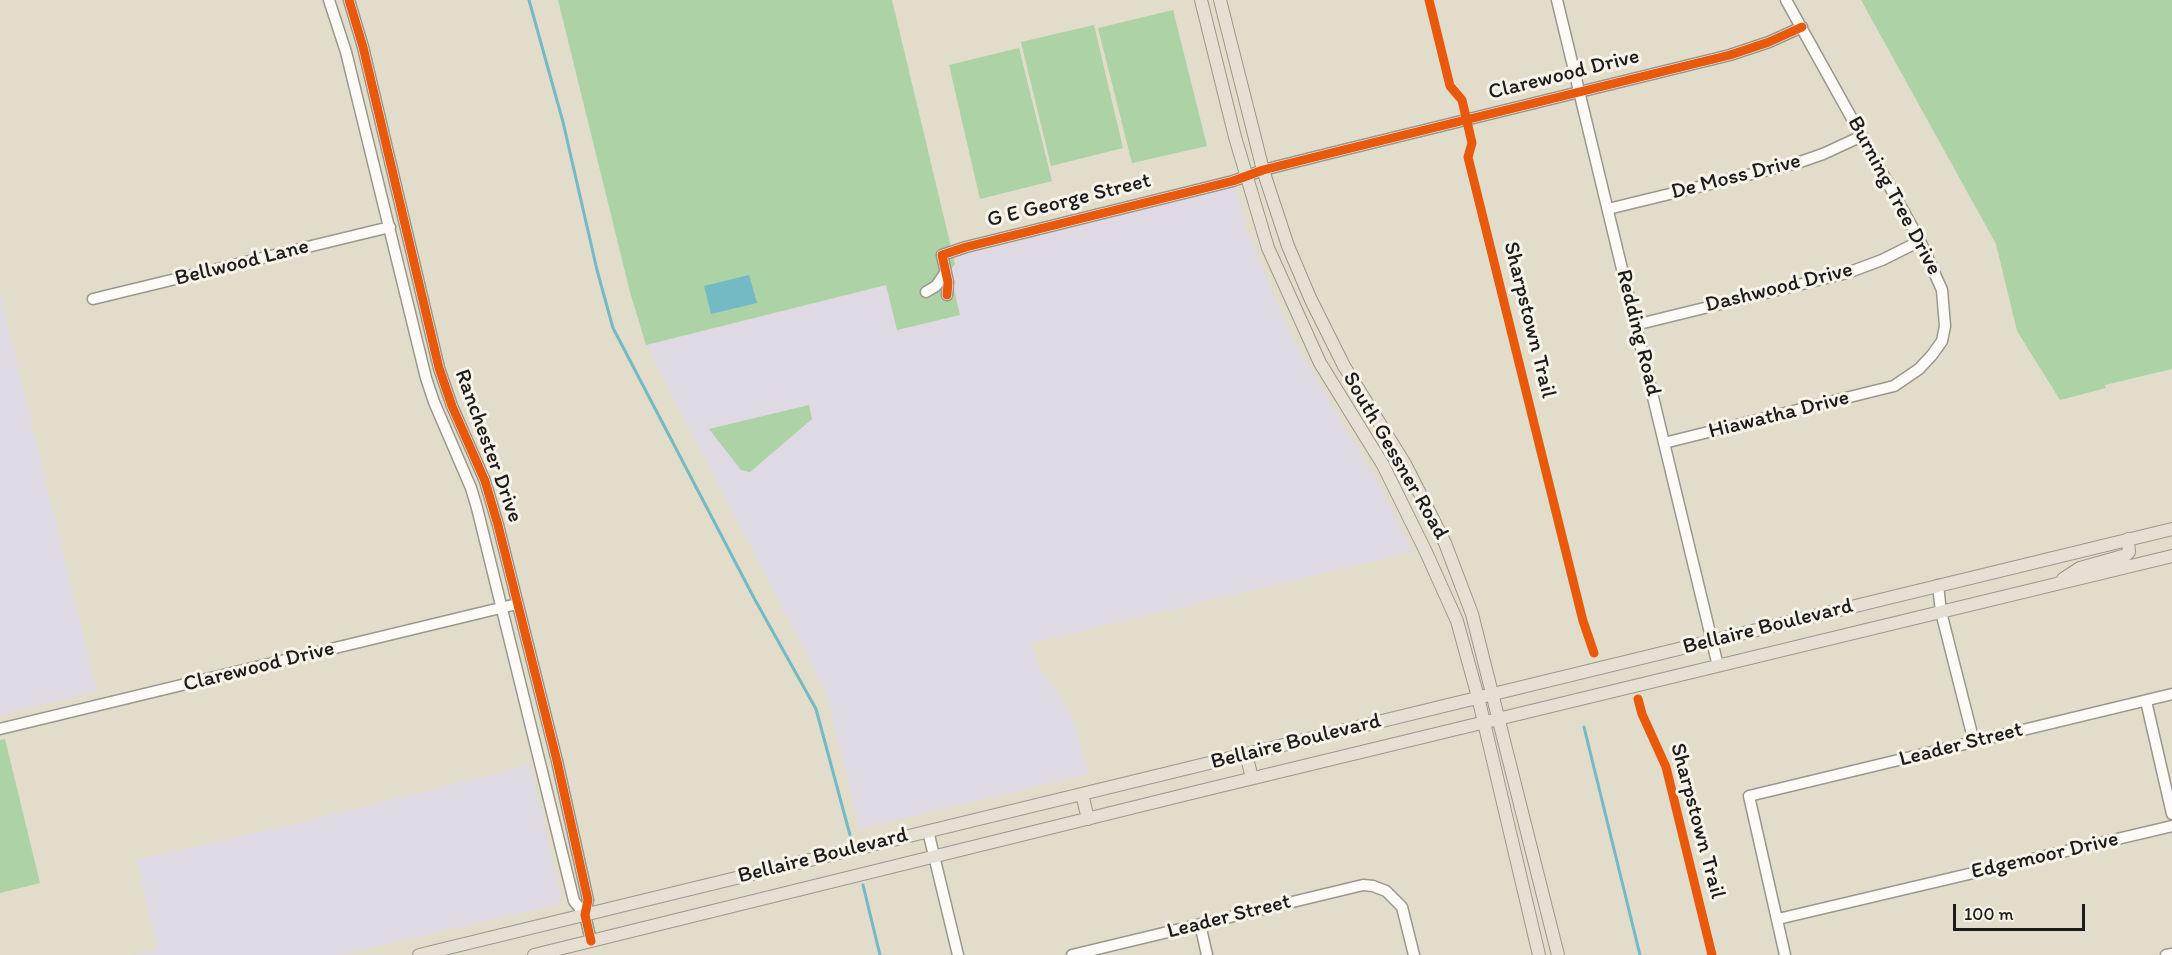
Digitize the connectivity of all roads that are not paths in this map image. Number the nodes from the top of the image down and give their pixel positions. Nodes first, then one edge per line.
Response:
1 (329, 0) edge
2 (349, 0) edge
3 (1202, 0) edge
4 (1220, 0) edge
5 (1557, 0) edge
6 (1786, 0) edge
7 (1802, 27) junction
8 (1230, 39) junction
9 (1211, 43) junction
10 (368, 73) junction
11 (352, 77) junction
12 (1579, 91) junction
13 (1862, 136) junction
14 (1263, 170) junction
15 (1246, 176) junction
16 (396, 189) junction
17 (382, 192) junction
18 (1608, 209) junction
19 (390, 227) junction
20 (1920, 242) junction
21 (945, 273) junction
22 (926, 292) dead end
23 (947, 295) dead end
24 (93, 298) dead end
25 (1635, 325) junction
26 (432, 339) junction
27 (417, 342) junction
28 (1894, 386) joint
29 (1664, 443) junction
30 (485, 481) junction
31 (471, 488) junction
32 (2172, 529) edge
33 (2128, 539) junction
34 (1445, 543) junction
35 (1426, 552) junction
36 (2172, 556) edge
37 (2057, 584) junction
38 (1938, 585) junction
39 (518, 604) junction
40 (501, 608) junction
41 (1941, 612) junction
42 (1712, 641) junction
43 (1718, 666) junction
44 (1494, 694) junction
45 (2172, 694) edge
46 (1478, 698) junction
47 (2146, 701) junction
48 (1500, 719) junction
49 (1484, 723) junction
50 (0, 729) edge
51 (1974, 742) junction
52 (1246, 754) junction
53 (557, 761) junction
54 (539, 765) junction
55 (1252, 778) junction
56 (1082, 794) junction
57 (2172, 814) edge
58 (1088, 819) junction
59 (2172, 826) edge
60 (571, 827) junction
61 (556, 830) junction
62 (928, 831) junction
63 (934, 857) junction
64 (1543, 891) junction
65 (1524, 896) junction
66 (585, 915) junction
67 (1778, 919) junction
68 (1200, 924) junction
69 (591, 941) junction
70 (1080, 954) edge
71 (2172, 954) edge
72 (419, 955) edge
73 (534, 955) edge
74 (958, 955) edge
75 (1207, 955) edge
76 (1414, 955) edge
77 (1539, 955) edge
78 (1558, 955) edge
79 (1785, 955) edge
80 (2166, 955) edge

1 - 11 street, Ranchester Drive
2 - 10 street, Ranchester Drive
3 - 9 main road, South Gessner Road
4 - 8 main road, South Gessner Road
5 - 12 street, Redding Road
6 - 7 street, Burning Tree Drive
7 - 12 street, Clarewood Drive
7 - 13 street, Burning Tree Drive
8 - 9 main road
8 - 14 main road, South Gessner Road
9 - 15 main road, South Gessner Road
10 - 11 street
10 - 16 street, Ranchester Drive
11 - 17 street, Ranchester Drive
12 - 14 street, Clarewood Drive
12 - 18 street, Redding Road
13 - 18 street, De Moss Drive
13 - 20 street, Burning Tree Drive
14 - 15 street, Clarewood Drive
14 - 34 main road, South Gessner Road
15 - 21 street, G E George Street
15 - 35 main road, South Gessner Road
16 - 17 street
16 - 26 street, Ranchester Drive
17 - 19 street, Ranchester Drive
18 - 25 street, Redding Road
19 - 24 street, Bellwood Lane
19 - 27 street, Ranchester Drive
20 - 25 street, Dashwood Drive
20 - 28 street, Burning Tree Drive
21 - 22 street, G E George Street
21 - 23 street, G E George Street
25 - 29 street, Redding Road
26 - 27 street
26 - 30 street, Ranchester Drive
27 - 31 street, Ranchester Drive
28 - 29 street, Hiawatha Drive
29 - 42 street, Redding Road
30 - 31 street
30 - 39 street, Ranchester Drive
31 - 40 street, Ranchester Drive
32 - 33 main road, Bellaire Boulevard
33 - 37 main road
33 - 38 main road, Bellaire Boulevard
34 - 35 main road
34 - 44 main road, South Gessner Road
35 - 46 main road, South Gessner Road
36 - 37 main road, Bellaire Boulevard
37 - 41 main road, Bellaire Boulevard
38 - 41 street
38 - 42 main road, Bellaire Boulevard
39 - 40 street, Clarewood Drive
39 - 53 street, Ranchester Drive
40 - 50 street, Clarewood Drive
40 - 54 street, Ranchester Drive
41 - 43 main road, Bellaire Boulevard
41 - 51 street
42 - 43 street, Redding Road
42 - 44 main road, Bellaire Boulevard
43 - 48 main road, Bellaire Boulevard
44 - 46 main road, Bellaire Boulevard
44 - 48 main road, South Gessner Road
45 - 47 street, Leader Street
46 - 49 main road, South Gessner Road
46 - 52 main road, Bellaire Boulevard
47 - 51 street, Leader Street
47 - 57 street
48 - 49 main road, Bellaire Boulevard
48 - 64 main road, South Gessner Road
49 - 55 main road, Bellaire Boulevard
49 - 65 main road, South Gessner Road
51 - 67 street, Leader Street
52 - 55 main road
52 - 56 main road, Bellaire Boulevard
53 - 54 street
53 - 60 street, Ranchester Drive
54 - 61 street, Ranchester Drive
55 - 58 main road, Bellaire Boulevard
56 - 58 main road
56 - 62 main road, Bellaire Boulevard
58 - 63 main road, Bellaire Boulevard
59 - 67 street, Edgemoor Drive
60 - 61 street
60 - 66 street, Ranchester Drive
61 - 66 street, Ranchester Drive
62 - 63 street
62 - 66 main road, Bellaire Boulevard
63 - 69 main road, Bellaire Boulevard
63 - 74 street
64 - 65 main road
64 - 78 main road, South Gessner Road
65 - 77 main road, South Gessner Road
66 - 69 street, Ranchester Drive
66 - 72 main road, Bellaire Boulevard
67 - 79 street
68 - 70 street, Leader Street
68 - 75 street
68 - 76 street, Leader Street
69 - 73 main road, Bellaire Boulevard
71 - 80 street

